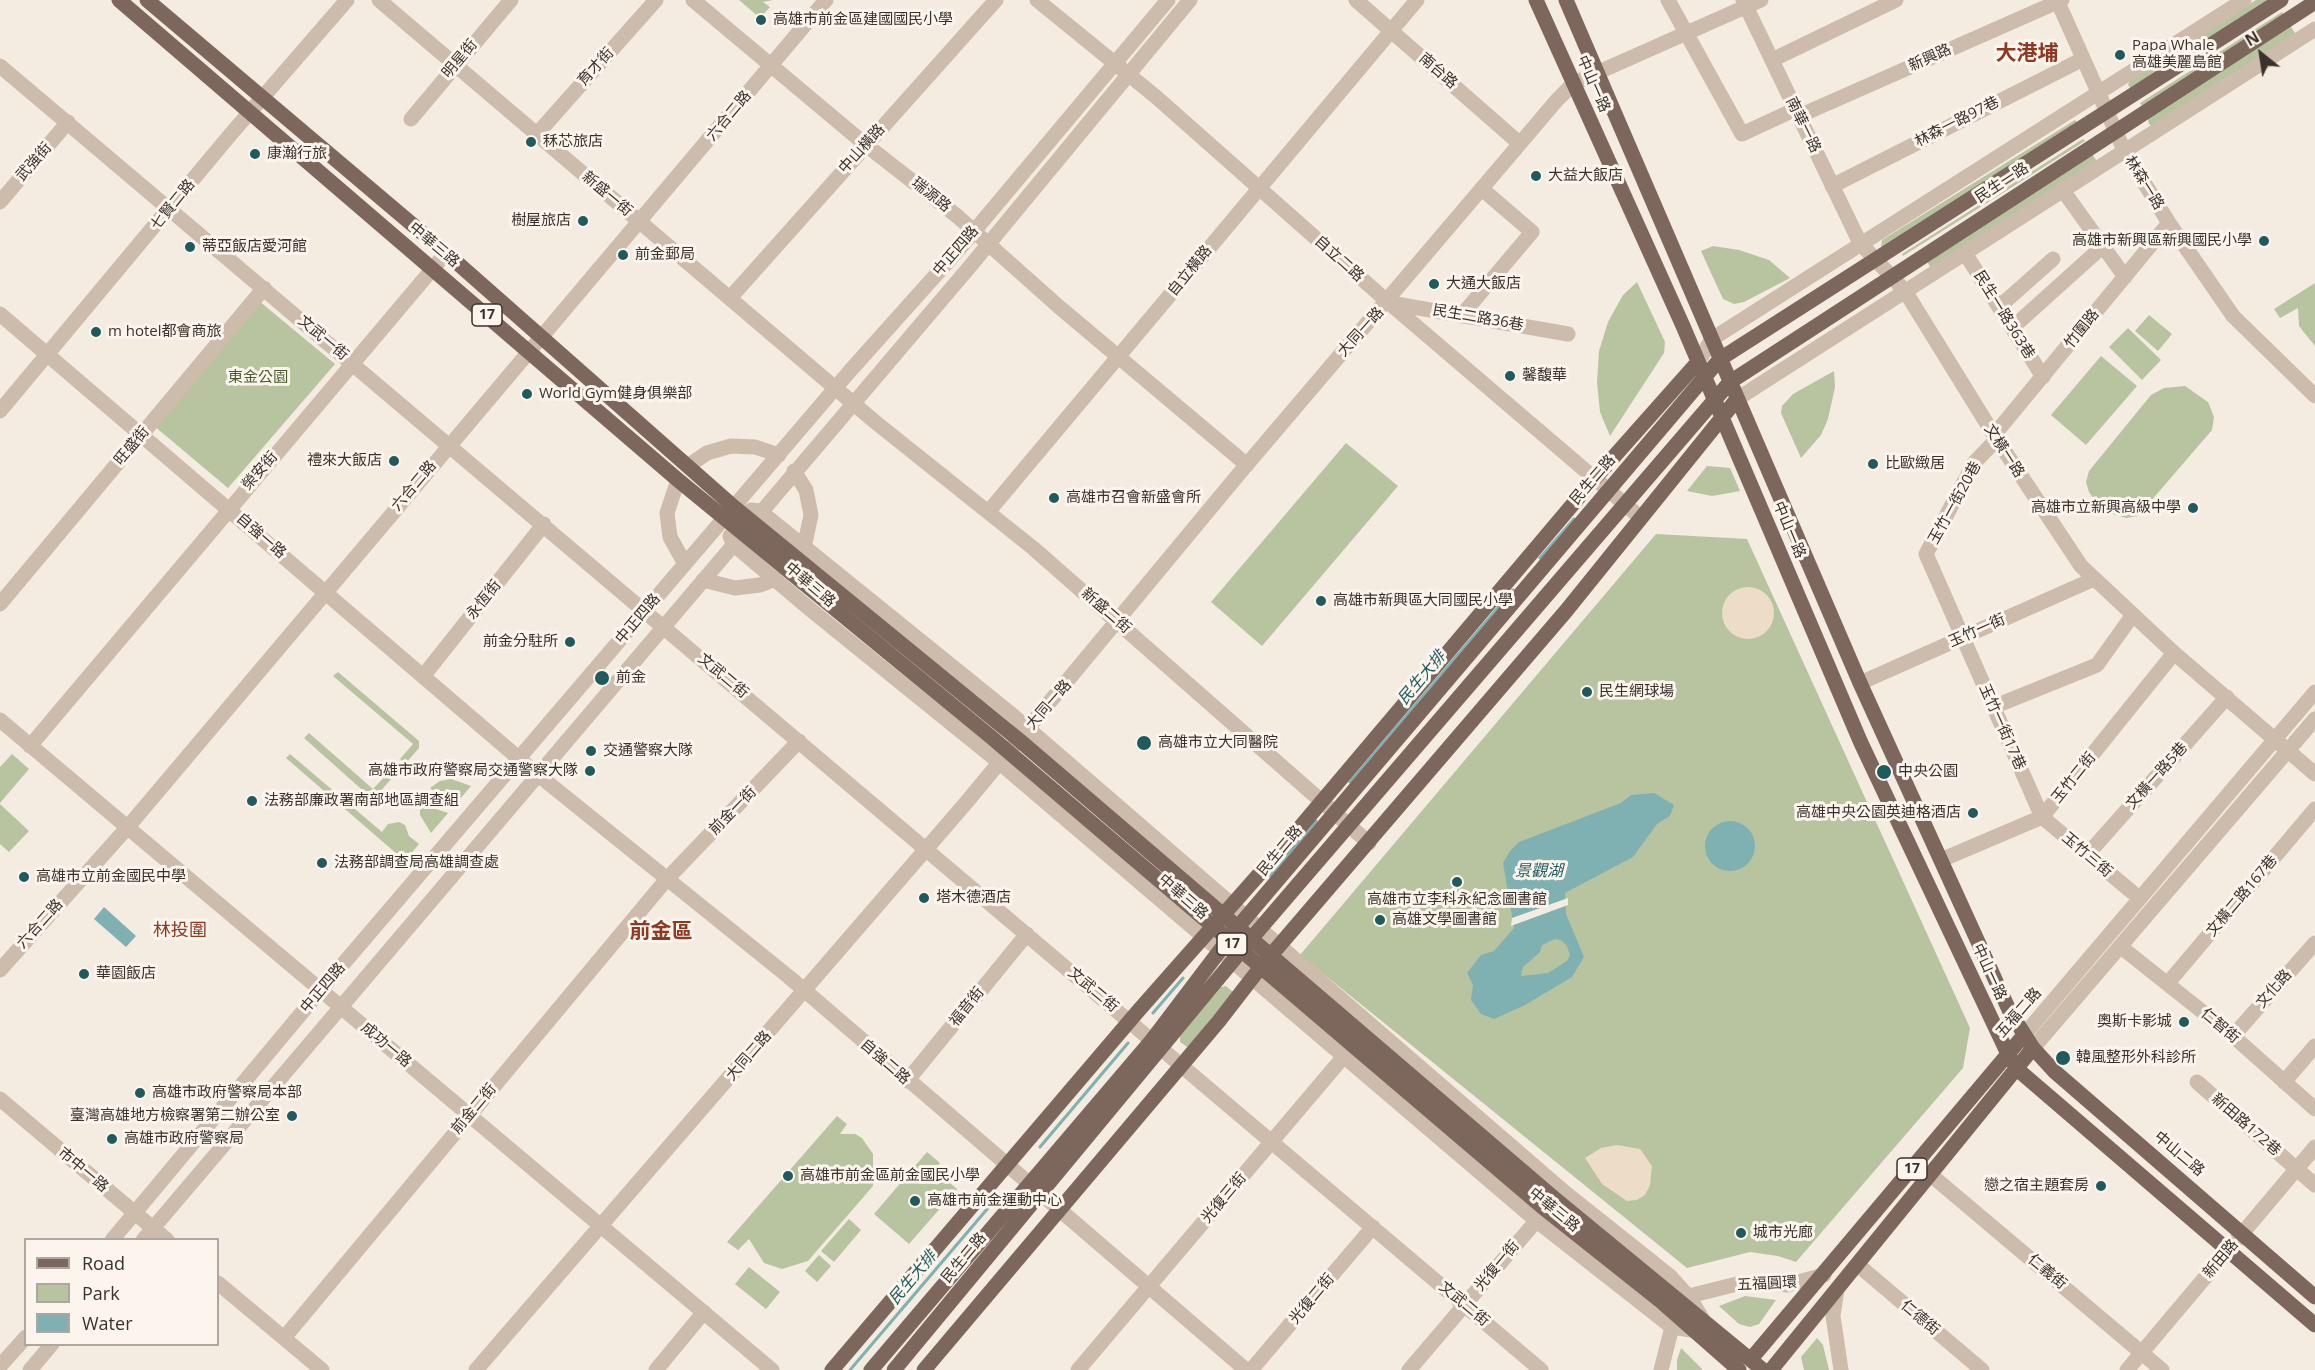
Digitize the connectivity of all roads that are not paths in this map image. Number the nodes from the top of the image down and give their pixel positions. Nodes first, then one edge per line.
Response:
1 (118, 0) edge
2 (147, 0) edge
3 (347, 0) edge
4 (379, 0) edge
5 (511, 0) edge
6 (656, 0) edge
7 (693, 0) edge
8 (826, 0) edge
9 (996, 0) edge
10 (1037, 0) edge
11 (1168, 0) edge
12 (1190, 0) edge
13 (1356, 0) edge
14 (1417, 0) edge
15 (1536, 0) edge
16 (1566, 0) edge
17 (1668, 0) edge
18 (1761, 0) edge
19 (1896, 0) edge
20 (2244, 0) edge
21 (2281, 0) edge
22 (2059, 1) edge
23 (2314, 3) edge
24 (1745, 4) edge
25 (2315, 28) edge
26 (1392, 31) junction
27 (1686, 32) junction
28 (2083, 59) junction
29 (1772, 60) junction
30 (1115, 63) junction
31 (455, 65) junction
32 (771, 65) junction
33 (0, 66) edge
34 (1599, 71) junction
35 (1129, 74) junction
36 (1574, 83) junction
37 (2098, 93) junction
38 (263, 97) junction
39 (2106, 111) junction
40 (250, 113) junction
41 (1797, 113) junction
42 (411, 119) dead end
43 (68, 122) junction
44 (2116, 131) junction
45 (537, 134) junction
46 (1519, 143) junction
47 (866, 145) junction
48 (2124, 150) junction
49 (1832, 186) junction
50 (1260, 189) junction
51 (1482, 189) junction
52 (2062, 189) junction
53 (0, 202) edge
54 (170, 208) junction
55 (639, 222) junction
56 (2169, 224) junction
57 (974, 231) junction
58 (1860, 243) junction
59 (988, 244) junction
60 (2102, 247) junction
61 (446, 253) junction
62 (1965, 253) junction
63 (2053, 258) dead end
64 (1874, 260) junction
65 (434, 268) junction
66 (1890, 277) junction
67 (2125, 277) junction
68 (264, 288) junction
69 (1905, 291) junction
70 (730, 298) junction
71 (1388, 302) junction
72 (1999, 307) junction
73 (0, 314) edge
74 (1461, 316) junction
75 (2012, 328) junction
76 (1568, 334) dead end
77 (541, 335) junction
78 (1713, 339) junction
79 (528, 351) junction
80 (48, 354) junction
81 (1119, 358) junction
82 (1720, 359) junction
83 (1698, 362) junction
84 (353, 363) junction
85 (1704, 377) junction
86 (2043, 377) junction
87 (1730, 382) junction
88 (836, 388) junction
89 (2315, 396) edge
90 (1713, 399) junction
91 (1737, 399) junction
92 (852, 402) junction
93 (0, 411) edge
94 (1721, 418) junction
95 (142, 434) junction
96 (1995, 437) junction
97 (449, 444) junction
98 (779, 455) junction
99 (1247, 465) junction
100 (688, 466) junction
101 (794, 471) junction
102 (1595, 478) junction
103 (678, 480) junction
104 (1609, 490) junction
105 (1625, 504) junction
106 (734, 507) junction
107 (228, 508) junction
108 (989, 511) junction
109 (1641, 518) junction
110 (724, 519) junction
111 (544, 524) junction
112 (747, 527) junction
113 (804, 548) junction
114 (685, 564) junction
115 (775, 579) junction
116 (2094, 579) junction
117 (703, 580) junction
118 (326, 591) junction
119 (0, 604) edge
120 (645, 610) junction
121 (2132, 616) junction
122 (1119, 622) junction
123 (664, 626) junction
124 (1962, 638) junction
125 (2174, 653) junction
126 (424, 675) junction
127 (1860, 683) junction
128 (2315, 692) edge
129 (2227, 697) junction
130 (1993, 707) junction
131 (2315, 719) edge
132 (0, 720) edge
133 (2274, 740) junction
134 (800, 741) junction
135 (30, 746) junction
136 (1014, 746) junction
137 (2287, 751) junction
138 (521, 759) junction
139 (537, 774) junction
140 (2315, 774) edge
141 (1321, 802) junction
142 (2315, 809) edge
143 (1335, 814) junction
144 (2042, 817) junction
145 (1349, 826) junction
146 (127, 828) junction
147 (1369, 843) junction
148 (927, 849) junction
149 (2087, 855) junction
150 (1941, 860) junction
151 (666, 880) junction
152 (2132, 892) dead end
153 (1217, 921) junction
154 (1027, 934) junction
155 (1232, 934) junction
156 (1256, 934) junction
157 (2315, 943) edge
158 (2121, 947) junction
159 (1275, 950) junction
160 (1237, 957) junction
161 (0, 970) edge
162 (1256, 973) junction
163 (2168, 983) junction
164 (320, 991) junction
165 (805, 992) junction
166 (342, 1008) junction
167 (1130, 1021) junction
168 (2024, 1035) junction
169 (2233, 1036) junction
170 (1358, 1040) junction
171 (1157, 1044) junction
172 (2315, 1046) edge
173 (2033, 1048) junction
174 (2008, 1054) junction
175 (1182, 1065) junction
176 (2018, 1069) junction
177 (907, 1080) junction
178 (2197, 1082) dead end
179 (2284, 1082) junction
180 (0, 1100) edge
181 (2315, 1109) edge
182 (469, 1115) junction
183 (1272, 1142) junction
184 (2315, 1148) edge
185 (1008, 1166) junction
186 (2296, 1169) junction
187 (1931, 1175) junction
188 (2315, 1185) edge
189 (1035, 1190) junction
190 (1550, 1205) junction
191 (1057, 1210) junction
192 (135, 1213) junction
193 (600, 1226) junction
194 (154, 1227) junction
195 (1373, 1227) junction
196 (2243, 1232) junction
197 (113, 1238) edge
198 (144, 1238) edge
199 (166, 1238) edge
200 (2229, 1250) junction
201 (1858, 1265) junction
202 (1824, 1275) junction
203 (219, 1284) edge
204 (1149, 1287) junction
205 (1837, 1290) junction
206 (1682, 1297) junction
207 (2315, 1297) edge
208 (1465, 1304) junction
209 (704, 1312) junction
210 (1696, 1324) junction
211 (2315, 1325) edge
212 (1672, 1327) junction
213 (284, 1338) junction
214 (24, 1339) edge
215 (50, 1346) edge
216 (2141, 1352) junction
217 (0, 1366) edge
218 (1744, 1366) edge
219 (1414, 1368) edge
220 (30, 1370) edge
221 (322, 1370) edge
222 (476, 1370) edge
223 (656, 1370) edge
224 (772, 1370) edge
225 (832, 1370) edge
226 (871, 1370) edge
227 (894, 1370) edge
228 (924, 1370) edge
229 (1078, 1370) edge
230 (1246, 1370) edge
231 (1251, 1370) edge
232 (1541, 1370) edge
233 (1661, 1370) edge
234 (1763, 1370) edge
235 (1771, 1370) edge
236 (1841, 1370) edge
237 (1982, 1370) edge
238 (2127, 1370) edge
239 (2162, 1370) edge

1 - 40 main road, 中華三路 / 17
2 - 38 main road, 中華三路 / 17
3 - 38 street, 七賢二路
4 - 31 street, 新盛一街
5 - 31 street, 明星街
6 - 45 street, 育才街
7 - 32 street, 瑞源路
8 - 32 street, 六合二路
9 - 47 street, 中山橫路
10 - 30 street, 自立二路
11 - 30 street, 中正四路
12 - 35 street, 中正四路
13 - 26 street, 南台路
14 - 26 street, 自立橫路
15 - 36 main road, 中山一路
16 - 34 main road, 中山一路
17 - 27 street
18 - 24 street, 大同一路
19 - 29 street
20 - 37 street, 民生一路
21 - 39 main road, 民生一路
22 - 28 street, 林森一路
22 - 41 street, 新興路
23 - 44 main road, 民生一路
24 - 27 street, 大同一路
24 - 29 street, 南華一路
25 - 48 street
26 - 46 street, 南台路
26 - 50 street, 自立橫路
27 - 34 street, 大同一路
27 - 41 street, 新興路
28 - 37 street, 林森一路
28 - 49 street, 林森一路97巷
29 - 41 street, 南華一路
30 - 35 street, 自立二路
30 - 57 street, 中正四路
31 - 42 street, 明星街
31 - 45 street, 新盛一街
32 - 47 street, 瑞源路
32 - 55 street, 六合二路
33 - 43 street, 文武一街
34 - 36 street, 大同一路
34 - 78 main road, 中山一路
35 - 50 street, 自立二路
35 - 59 street, 中正四路
36 - 46 street, 大同一路
36 - 83 main road, 中山一路
37 - 39 street, 林森一路
37 - 58 street, 民生一路
38 - 40 street, 七賢二路
38 - 61 main road, 中華三路 / 17
39 - 44 street, 林森一路
39 - 64 main road, 民生一路
40 - 54 street, 七賢二路
40 - 65 main road, 中華三路 / 17
41 - 49 street, 南華一路
43 - 53 street, 武強街
43 - 54 street, 文武一街
44 - 48 street, 林森一路
44 - 66 main road, 民生一路
45 - 55 street, 新盛一街
46 - 51 street, 大同一路
47 - 57 street, 瑞源路
47 - 70 street, 中山橫路
48 - 52 street
48 - 56 street, 林森一路
49 - 58 street, 南華一路
50 - 71 street, 自立二路
50 - 81 street, 自立橫路
51 - 71 street, 大同一路
51 - 74 street
52 - 60 street
52 - 62 street
54 - 68 street, 文武一街
54 - 80 street, 七賢二路
55 - 70 street, 新盛一街
55 - 77 street, 六合二路
56 - 67 street, 竹圍路
56 - 89 street, 林森一路
57 - 59 street, 瑞源路
57 - 88 street, 中正四路
58 - 64 street, 文橫一路
58 - 78 street, 民生一路
59 - 81 street, 瑞源路
59 - 92 street, 中正四路
60 - 67 street
60 - 75 street
61 - 65 street, 榮安街
61 - 77 main road, 中華三路 / 17
62 - 69 street
62 - 72 street, 民生一路363巷
63 - 72 street
64 - 66 street, 文橫一路
64 - 82 main road, 民生一路
65 - 79 main road, 中華三路 / 17
65 - 84 street, 榮安街
66 - 69 street, 文橫一路
66 - 87 main road, 民生一路
67 - 86 street, 竹圍路
68 - 84 street, 文武一街
68 - 95 street, 旺盛街
69 - 91 street
69 - 96 street, 文橫一路
70 - 88 street, 新盛一街
71 - 74 street, 民生二路36巷
71 - 99 street, 大同一路
71 - 102 street, 自立二路
72 - 75 street, 民生一路363巷
73 - 80 street, 自強一路
74 - 76 street, 民生二路36巷
75 - 86 street, 民生一路363巷
77 - 79 street, 六合二路
77 - 100 main road, 中華三路 / 17
78 - 82 main road, 中山一路
78 - 83 street, 民生一路
79 - 97 street, 六合二路
79 - 103 main road, 中華三路 / 17
80 - 93 street, 七賢二路
80 - 95 street, 自強一路
81 - 99 street, 瑞源路
81 - 108 street, 自立橫路
82 - 85 main road, 民生二路
82 - 87 main road, 中山一路
83 - 85 main road, 中山一路
83 - 102 main road
84 - 97 street, 文武一街
84 - 107 street, 榮安街
85 - 90 main road, 中山一路
85 - 104 main road, 民生二路
86 - 96 street, 竹圍路
87 - 90 main road, 民生一路
87 - 91 main road, 中山一路
88 - 92 street, 新盛二街
88 - 98 street, 中正四路
90 - 94 main road, 中山一路
90 - 105 main road, 民生二路
91 - 94 main road
91 - 127 main road, 中山一路
92 - 101 street, 中正四路
92 - 108 street, 新盛二街
94 - 109 main road
94 - 174 main road, 中山一路
95 - 107 street, 自強一路
95 - 119 street, 旺盛街
96 - 116 street, 文橫一路
96 - 124 street, 玉竹一街20巷
97 - 111 street, 文武一街
97 - 118 street, 六合二路
98 - 100 street
98 - 106 street, 中正四路
99 - 122 street, 大同一路
100 - 106 main road, 中華三路 / 17
101 - 112 street, 中正四路
101 - 113 street
102 - 104 street, 自立二路
102 - 141 main road
103 - 110 main road, 中華三路 / 17
103 - 114 street
104 - 105 street, 自立二路
104 - 143 main road, 民生二路
105 - 109 street, 自立二路
105 - 145 main road, 民生二路
106 - 110 street, 中正四路
106 - 112 main road, 中華三路 / 17
107 - 118 street, 自強一路
107 - 135 street, 榮安街
108 - 122 street, 新盛二街
109 - 147 main road
110 - 112 main road, 中華三路 / 17
110 - 114 street, 中正四路
111 - 120 street, 文武一街
111 - 126 street, 永恆街
112 - 113 street, 中華三路 / 17
112 - 115 street, 中華三路 / 17
112 - 117 street, 中正四路
112 - 136 main road, 中華三路 / 17
113 - 136 street, 中華三路 / 17
114 - 120 street, 中正四路
115 - 117 street
115 - 136 street, 中華三路 / 17
116 - 121 street, 文橫一路
116 - 124 street, 玉竹一街
117 - 123 street, 中正四路
118 - 126 street, 自強一路
118 - 146 street, 六合二路
120 - 123 street, 文武二街
120 - 138 street, 中正四路
121 - 125 street, 文橫一路
121 - 130 street
122 - 136 street, 大同一路
122 - 141 street, 新盛二街
123 - 134 street, 文武二街
123 - 139 street, 中正四路
124 - 127 street, 玉竹一街
124 - 130 street, 玉竹一街17巷
125 - 129 street, 文橫一路
125 - 144 street, 玉竹二街
126 - 138 street, 自強一路
127 - 150 main road, 中山一路
128 - 133 street, 五福二路
129 - 133 street, 文橫一路
129 - 149 street, 文橫一路5巷
130 - 144 street, 玉竹一街17巷
131 - 137 street
132 - 135 street, 成功一路
133 - 137 street, 文橫一路
133 - 168 street, 五福二路
134 - 148 street, 文武二街
134 - 151 street, 前金一街
135 - 146 street, 成功一路
136 - 148 street, 大同二路
136 - 153 main road, 中華三路 / 17
136 - 153 street, 中華三路 / 17
137 - 140 street, 文橫一路
137 - 158 street
138 - 139 street, 自強二路
138 - 164 street, 中正四路
139 - 151 street, 自強二路
139 - 166 street, 中正四路
141 - 143 street, 新盛二街
141 - 153 main road
142 - 163 street, 文橫二路167巷
143 - 145 street, 新盛二街
143 - 155 main road, 民生二路
144 - 149 street, 玉竹三街
144 - 150 street, 玉竹二街
145 - 147 street, 新盛二街
145 - 156 main road, 民生二路
146 - 161 street, 六合二路
146 - 164 street, 成功一路
147 - 159 main road
148 - 154 street, 文武二街
148 - 165 street, 大同二路
149 - 152 street, 玉竹三街
150 - 168 main road, 中山一路
151 - 165 street, 自強二路
151 - 182 street, 前金二街
153 - 155 main road, 中華三路 / 17
153 - 155 street, 中華三路 / 17
153 - 167 main road
154 - 167 street, 文武二街
154 - 177 street, 福音街
155 - 156 main road, 中華三路 / 17
155 - 160 main road, 中華三路 / 17
155 - 171 main road, 民生二路
156 - 159 main road, 中華三路 / 17
156 - 160 main road, 民生二路
157 - 169 street, 文化路
158 - 163 street, 仁智街
158 - 173 street
159 - 162 main road
159 - 170 main road, 中華三路 / 17
160 - 162 street, 中華三路 / 17
160 - 171 main road, 民生二路
162 - 170 street, 中華三路 / 17
162 - 175 main road
163 - 169 street, 仁智街
164 - 166 street, 成功一路
164 - 192 street, 中正四路
165 - 177 street, 自強二路
165 - 193 street, 大同二路
166 - 182 street, 成功一路
166 - 194 street, 中正四路
167 - 171 street, 文武二街
167 - 185 main road
168 - 173 main road, 中山二路
168 - 174 main road, 五福二路 / 17
169 - 179 street, 仁智街
170 - 183 street, 光復三街
170 - 190 main road, 中華三路 / 17
170 - 190 street, 中華三路 / 17
171 - 175 street, 文武二街
171 - 189 main road, 民生二路
172 - 179 street
173 - 176 main road, 17
173 - 196 main road, 中山二路
174 - 176 main road, 中山一路
174 - 202 main road, 五福二路 / 17
175 - 183 street, 文武二街
175 - 191 main road
176 - 187 main road, 17
176 - 200 main road
177 - 185 street, 自強二路
178 - 186 street, 新田路172巷
179 - 181 street, 仁智街
180 - 192 street, 市中一路
182 - 193 street, 成功一路
182 - 213 street, 前金二街
183 - 195 street, 文武二街
183 - 204 street, 光復三街
184 - 186 street, 新田路
185 - 189 street, 自強二路
185 - 225 main road
186 - 188 street, 新田路172巷
186 - 196 street, 新田路
187 - 201 main road, 17
187 - 216 street, 仁義街
189 - 191 street, 自強二路
189 - 226 main road, 民生二路
189 - 227 main road, 民生二路
190 - 206 main road, 中華三路 / 17
190 - 208 street, 光復一街
190 - 210 main road, 中華三路 / 17
190 - 212 street, 中華三路 / 17
191 - 204 street, 自強二路
191 - 228 main road
192 - 194 street, 市中一路
192 - 197 street, 中正四路
193 - 209 street, 成功一路
193 - 222 street, 大同二路
194 - 198 street, 中正四路
194 - 199 street, 市中一路
195 - 208 street, 文武二街
195 - 231 street, 光復二街
196 - 200 street, 新田路
196 - 207 main road, 中山二路
200 - 211 main road
200 - 216 street, 新田路
201 - 205 main road, 17
201 - 237 street, 仁德街
202 - 206 street, 五福圓環
202 - 218 main road, 五福二路 / 17
203 - 213 street
204 - 229 street, 光復三街
204 - 230 street, 自強二路
205 - 235 main road, 17
205 - 236 street
206 - 210 main road, 中華三路 / 17
208 - 219 street, 光復一街
208 - 232 street, 文武二街
209 - 223 street
209 - 224 street, 成功一路
210 - 212 street, 中華三路 / 17
210 - 218 main road, 中華三路 / 17
212 - 233 street
213 - 221 street
214 - 217 street
215 - 220 street
216 - 238 street, 新田路
216 - 239 street, 仁義街
218 - 234 main road, 中華三路

